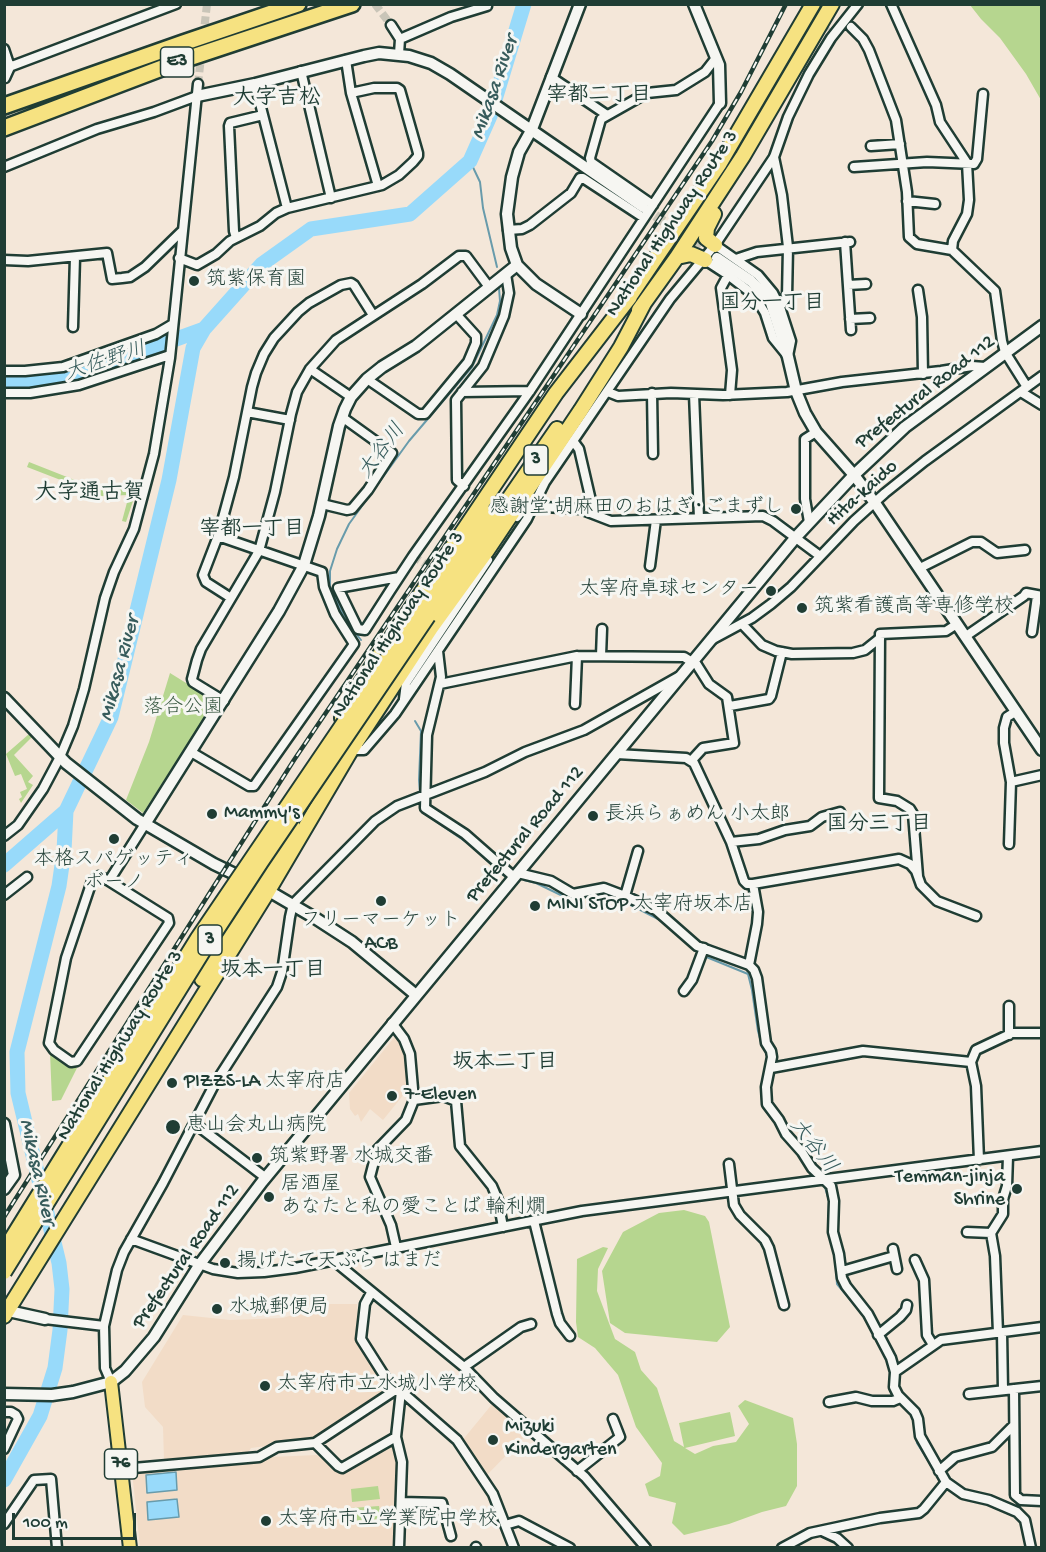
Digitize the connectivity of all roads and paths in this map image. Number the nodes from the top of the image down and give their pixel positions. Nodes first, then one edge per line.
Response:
1 (176, 4) edge
2 (298, 4) edge
3 (352, 4) edge
4 (580, 4) edge
5 (694, 4) edge
6 (813, 4) edge
7 (832, 4) edge
8 (858, 4) edge
9 (891, 4) edge
10 (487, 6) dead end
11 (391, 25) tunnel mouth
12 (851, 27) dead end
13 (400, 39) junction
14 (4, 49) edge
15 (399, 54) junction
16 (716, 58) junction
17 (346, 60) junction
18 (7, 68) edge
19 (301, 71) junction
20 (551, 77) junction
21 (5, 78) edge
22 (198, 84) tunnel mouth
23 (255, 84) junction
24 (351, 93) junction
25 (984, 94) dead end
26 (197, 96) junction
27 (720, 103) joint
28 (4, 106) edge
29 (263, 115) junction
30 (607, 115) junction
31 (4, 128) edge
32 (532, 129) junction
33 (900, 144) junction
34 (871, 146) dead end
35 (743, 156) junction
36 (774, 157) junction
37 (903, 163) junction
38 (967, 163) junction
39 (4, 167) edge
40 (854, 167) dead end
41 (378, 186) junction
42 (331, 198) junction
43 (907, 201) junction
44 (934, 204) dead end
45 (287, 208) junction
46 (647, 210) junction
47 (508, 230) junction
48 (182, 232) junction
49 (236, 238) junction
50 (788, 247) junction
51 (952, 250) junction
52 (712, 254) junction
53 (75, 257) junction
54 (677, 257) junction
55 (179, 258) junction
56 (736, 259) junction
57 (4, 260) edge
58 (517, 265) junction
59 (506, 274) junction
60 (728, 275) junction
61 (867, 284) dead end
62 (848, 285) junction
63 (489, 287) junction
64 (918, 290) dead end
65 (630, 297) junction
66 (644, 303) junction
67 (780, 307) junction
68 (456, 314) junction
69 (581, 314) junction
70 (374, 315) junction
71 (870, 318) dead end
72 (850, 320) junction
73 (173, 326) junction
74 (1041, 326) edge
75 (73, 327) dead end
76 (851, 330) dead end
77 (1005, 352) junction
78 (170, 353) junction
79 (788, 357) junction
80 (985, 368) junction
81 (310, 369) junction
82 (4, 371) edge
83 (923, 374) junction
84 (1041, 376) edge
85 (367, 379) junction
86 (1024, 389) junction
87 (530, 391) junction
88 (796, 391) junction
89 (462, 392) junction
90 (608, 392) junction
91 (4, 393) edge
92 (652, 393) junction
93 (694, 394) junction
94 (730, 395) junction
95 (351, 397) junction
96 (1041, 405) edge
97 (247, 412) junction
98 (342, 417) junction
99 (290, 420) junction
100 (816, 432) junction
101 (573, 441) junction
102 (653, 454) dead end
103 (854, 474) junction
104 (464, 486) junction
105 (875, 503) junction
106 (322, 504) junction
107 (533, 507) junction
108 (589, 512) junction
109 (699, 518) junction
110 (656, 519) junction
111 (809, 522) junction
112 (218, 536) junction
113 (796, 537) junction
114 (1025, 550) dead end
115 (259, 551) junction
116 (820, 556) junction
117 (304, 565) junction
118 (650, 566) dead end
119 (920, 568) junction
120 (399, 577) junction
121 (1039, 596) edge
122 (231, 598) junction
123 (424, 613) junction
124 (742, 624) junction
125 (957, 624) junction
126 (602, 629) dead end
127 (1032, 632) dead end
128 (966, 636) junction
129 (880, 638) junction
130 (711, 640) junction
131 (438, 651) junction
132 (782, 652) junction
133 (577, 656) junction
134 (601, 656) junction
135 (693, 661) junction
136 (681, 675) junction
137 (440, 684) junction
138 (4, 698) edge
139 (404, 699) junction
140 (224, 700) junction
141 (380, 704) junction
142 (575, 704) dead end
143 (730, 705) junction
144 (1016, 712) junction
145 (395, 714) junction
146 (1041, 748) edge
147 (351, 750) junction
148 (191, 752) junction
149 (617, 754) junction
150 (63, 760) junction
151 (692, 760) junction
152 (1041, 775) edge
153 (1011, 782) junction
154 (424, 796) junction
155 (840, 812) dead end
156 (141, 821) junction
157 (4, 836) edge
158 (732, 842) junction
159 (1009, 844) dead end
160 (638, 850) dead end
161 (516, 875) junction
162 (918, 876) junction
163 (27, 877) dead end
164 (109, 881) junction
165 (753, 884) junction
166 (264, 888) junction
167 (4, 895) edge
168 (625, 896) junction
169 (293, 904) junction
170 (976, 916) dead end
171 (704, 948) junction
172 (749, 965) junction
173 (684, 991) dead end
174 (416, 995) junction
175 (1009, 1006) dead end
176 (392, 1023) junction
177 (1041, 1033) edge
178 (1009, 1035) junction
179 (971, 1062) junction
180 (771, 1068) junction
181 (414, 1100) junction
182 (194, 1123) junction
183 (4, 1124) edge
184 (1041, 1151) edge
185 (1008, 1156) junction
186 (979, 1160) junction
187 (729, 1164) dead end
188 (266, 1178) junction
189 (825, 1179) junction
190 (4, 1189) edge
191 (731, 1192) junction
192 (534, 1221) junction
193 (503, 1227) junction
194 (967, 1232) dead end
195 (991, 1233) junction
196 (131, 1239) junction
197 (396, 1247) junction
198 (4, 1251) edge
199 (333, 1260) junction
200 (915, 1260) dead end
201 (200, 1264) junction
202 (897, 1269) dead end
203 (842, 1271) junction
204 (4, 1272) edge
205 (371, 1293) junction
206 (784, 1305) dead end
207 (907, 1305) dead end
208 (5, 1309) edge
209 (45, 1319) joint
210 (531, 1324) dead end
211 (104, 1326) junction
212 (1041, 1327) edge
213 (1000, 1332) junction
214 (878, 1335) junction
215 (570, 1336) dead end
216 (933, 1345) junction
217 (464, 1367) junction
218 (895, 1372) junction
219 (111, 1382) junction
220 (1041, 1386) edge
221 (1014, 1389) junction
222 (1003, 1390) junction
223 (397, 1391) junction
224 (4, 1394) edge
225 (969, 1394) dead end
226 (900, 1398) junction
227 (829, 1402) dead end
228 (4, 1412) edge
229 (613, 1419) dead end
230 (1014, 1425) junction
231 (396, 1437) junction
232 (315, 1443) junction
233 (4, 1449) edge
234 (122, 1469) junction
235 (577, 1471) junction
236 (939, 1471) junction
237 (946, 1482) junction
238 (1021, 1500) junction
239 (1041, 1501) edge
240 (401, 1502) junction
241 (1017, 1512) junction
242 (4, 1524) edge
243 (505, 1525) junction
244 (821, 1530) junction
245 (451, 1536) dead end
246 (57, 1548) edge
247 (130, 1548) edge
248 (399, 1548) edge
249 (514, 1548) edge
250 (570, 1548) edge
251 (646, 1548) edge
252 (782, 1548) edge
253 (848, 1548) edge
254 (1031, 1548) edge

1 - 18 street
2 - 28 highway, E3
3 - 31 highway, E3
4 - 20 street
5 - 16 street
6 - 65 highway, National Highway Route 3 / 3
7 - 35 highway, National Highway Route 3 / 3
8 - 36 street
9 - 38 street
10 - 13 street
11 - 13 street
12 - 33 street
13 - 15 street
14 - 18 street
15 - 17 street
15 - 32 street
16 - 27 street
16 - 30 street
17 - 19 street
17 - 24 street
18 - 21 street
19 - 23 street
19 - 42 street
20 - 30 street
20 - 32 street
22 - 26 street
23 - 26 street
23 - 29 street
24 - 41 street
24 - 41 street
25 - 38 street
26 - 39 street
26 - 48 street
27 - 46 street
29 - 45 street
29 - 49 street
30 - 46 street
32 - 46 street
32 - 47 street
33 - 34 street
33 - 37 street
35 - 52 highway
35 - 54 highway, National Highway Route 3 / 3
36 - 50 street
36 - 52 street
37 - 38 street
37 - 40 street
37 - 43 street
38 - 51 street
41 - 42 street
42 - 45 street
43 - 44 street
43 - 51 street
45 - 49 street
46 - 47 street
46 - 69 street
47 - 58 street
48 - 53 street
48 - 55 street
49 - 55 street
50 - 56 street
50 - 62 street
50 - 67 street
51 - 77 street
52 - 54 highway
52 - 56 street
52 - 60 street
52 - 79 street
52 - 90 street
53 - 57 street
53 - 75 street
54 - 66 highway, National Highway Route 3 / 3
55 - 73 street
56 - 67 street
58 - 59 street
58 - 69 street
59 - 63 street
59 - 89 street
60 - 79 street
60 - 94 street
61 - 62 street
62 - 72 street
63 - 68 street
63 - 70 street
64 - 83 street
65 - 123 highway, National Highway Route 3 / 3
65 - 166 highway, 3
66 - 123 highway, National Highway Route 3 / 3
66 - 141 highway, 3
67 - 79 street
68 - 85 street
68 - 85 street
69 - 87 street
70 - 81 street
70 - 97 street
71 - 72 street
72 - 76 street
73 - 78 street
73 - 82 street
74 - 77 street, Prefectural Road 112
77 - 80 street, Prefectural Road 112
77 - 86 street
78 - 91 street
78 - 150 street
79 - 88 street
80 - 83 street
80 - 103 street, Prefectural Road 112
81 - 95 street
81 - 99 street
83 - 88 street
84 - 86 street, Hita-kaido
85 - 95 street
86 - 96 street
86 - 105 street, Hita-kaido
87 - 89 street
87 - 104 street
88 - 94 street
88 - 100 street
89 - 104 street
90 - 92 street
90 - 101 street
92 - 93 street
92 - 102 street
93 - 94 street
93 - 109 street
95 - 98 street
97 - 99 street
97 - 112 street
98 - 106 street
98 - 106 street
99 - 115 street
100 - 103 street
100 - 111 street
101 - 107 street
101 - 108 street
103 - 105 street
103 - 111 street, Prefectural Road 112
104 - 120 street
105 - 116 street, Hita-kaido
105 - 119 street
106 - 117 street
107 - 108 street
107 - 131 street
107 - 139 street
108 - 110 street
109 - 110 street
109 - 113 street
110 - 118 street
111 - 113 street, Prefectural Road 112
112 - 115 street
112 - 122 street
113 - 116 street
113 - 130 street, Prefectural Road 112
114 - 119 street
115 - 117 street
115 - 122 street
116 - 124 street, Hita-kaido
117 - 140 street
117 - 148 street
119 - 125 street
120 - 120 street
121 - 127 street
121 - 128 street
122 - 140 street
123 - 198 highway, National Highway Route 3 / 3, bridge
123 - 204 highway, National Highway Route 3 / 3, bridge
124 - 130 street, Hita-kaido
124 - 132 street
125 - 128 street
125 - 129 street
126 - 134 street
128 - 144 street
129 - 132 street
129 - 162 street
130 - 135 street, Prefectural Road 112
131 - 137 street
131 - 139 street
132 - 143 street
133 - 134 street
133 - 137 street
133 - 142 street
134 - 135 street
135 - 136 street, Prefectural Road 112
135 - 143 street
136 - 149 street, Prefectural Road 112
136 - 154 street
137 - 154 street
138 - 150 street
139 - 145 street
140 - 148 street
141 - 145 street
141 - 147 highway, 3
143 - 151 street
144 - 146 street
144 - 153 street
145 - 147 street
147 - 166 highway, 3
148 - 156 street
149 - 151 street
149 - 161 street, Prefectural Road 112
150 - 156 street
150 - 157 street
151 - 158 street
152 - 153 street
153 - 159 street
154 - 161 street
154 - 169 street
155 - 158 street
156 - 164 street
156 - 166 street
158 - 165 street
160 - 168 street
161 - 168 street
161 - 174 street, Prefectural Road 112
162 - 165 street
162 - 170 street
163 - 167 street
164 - 164 street
165 - 172 street
166 - 169 street
166 - 208 highway, 3
168 - 171 street
169 - 174 street
169 - 182 street
171 - 172 street
171 - 173 street
172 - 180 street
174 - 176 street, Prefectural Road 112
175 - 178 street
176 - 181 street
176 - 188 street, Prefectural Road 112
177 - 178 street
178 - 179 street
179 - 180 street
179 - 186 street
180 - 189 street
181 - 193 street
181 - 197 street
182 - 188 street
182 - 196 street
183 - 190 street
184 - 185 street
185 - 186 street
185 - 195 street
186 - 189 street
187 - 191 street
188 - 201 street, Prefectural Road 112
189 - 191 street
189 - 203 street
191 - 192 street
191 - 206 street
192 - 193 street
192 - 215 street
193 - 197 street
194 - 195 street
195 - 213 street
196 - 201 street
196 - 211 street
197 - 199 street
199 - 201 street
199 - 205 street
200 - 216 street
201 - 219 street, Prefectural Road 112
202 - 203 street
203 - 214 street
205 - 217 street
205 - 223 street
207 - 214 street
208 - 209 street
209 - 211 street
210 - 217 street
211 - 219 street
212 - 213 street
213 - 216 street
213 - 222 street
214 - 218 street
216 - 218 street
217 - 235 street
218 - 226 street
219 - 224 street, Prefectural Road 112
219 - 234 main road, 76
220 - 221 street
221 - 222 street
221 - 230 street
222 - 225 street
223 - 231 street
223 - 232 street
223 - 243 street
226 - 227 street
226 - 236 street
228 - 233 street
229 - 235 street
230 - 236 street
230 - 238 street
231 - 232 street
231 - 240 street
232 - 234 street
234 - 247 main road, 76
235 - 251 street
236 - 237 street
237 - 241 street
237 - 244 street
238 - 239 street
238 - 241 street
240 - 245 street
240 - 248 street
241 - 254 street
242 - 246 street
243 - 249 street
243 - 250 street
244 - 252 street
244 - 253 street

